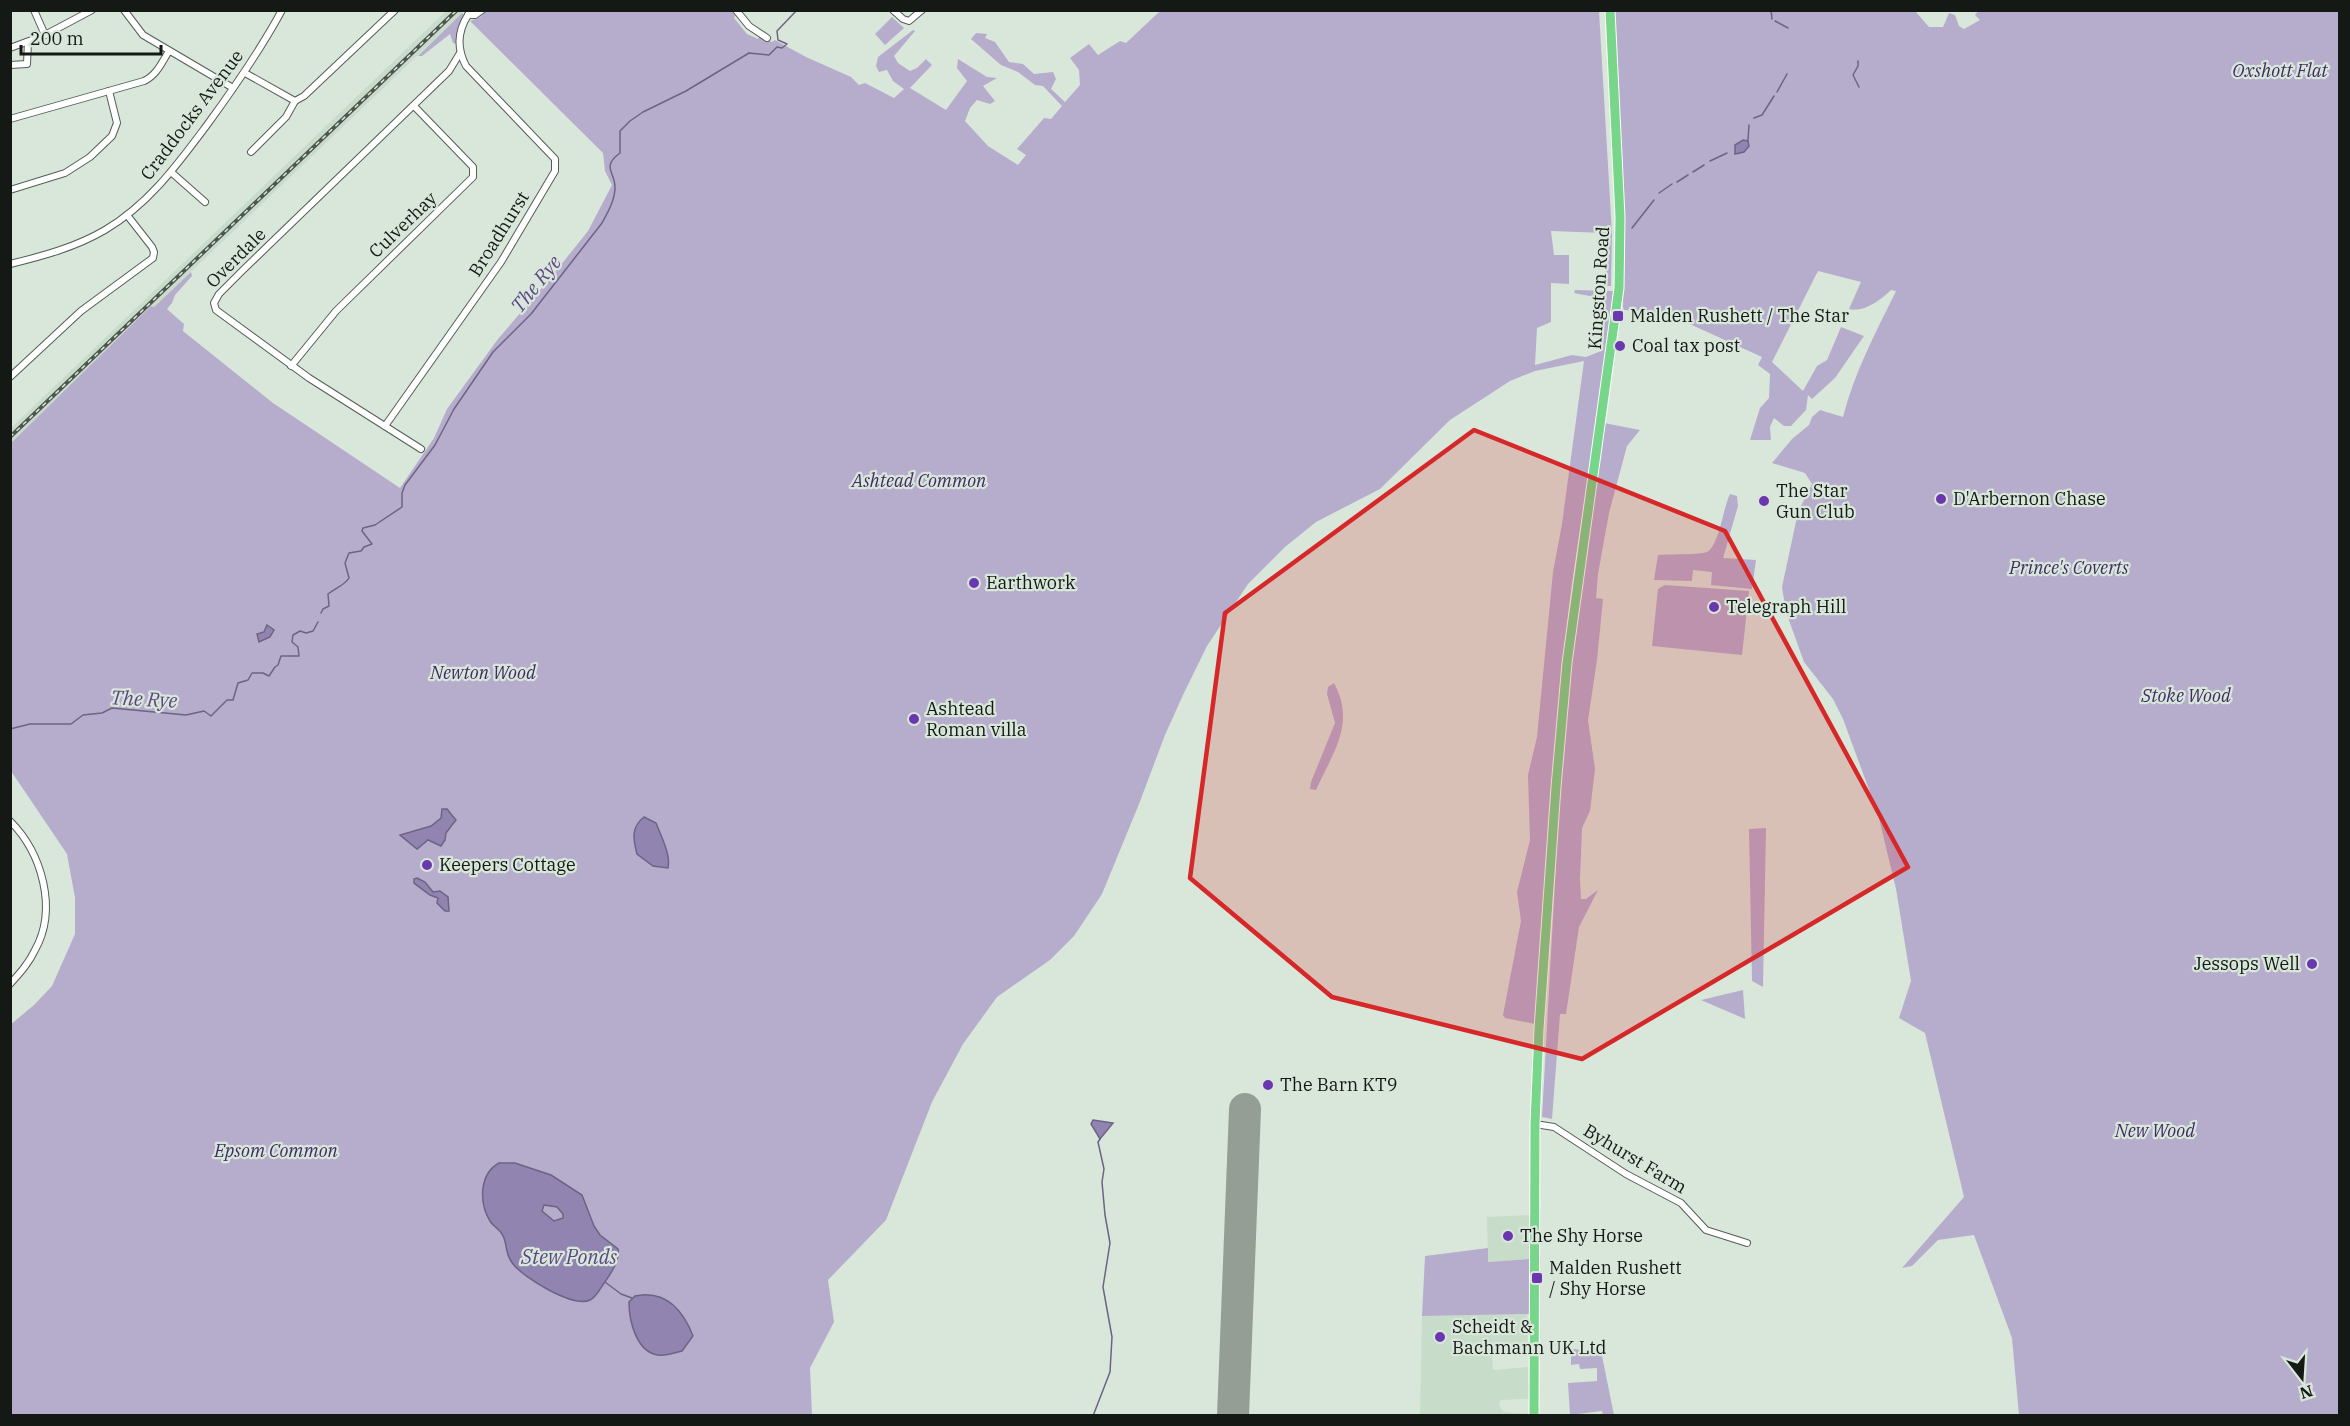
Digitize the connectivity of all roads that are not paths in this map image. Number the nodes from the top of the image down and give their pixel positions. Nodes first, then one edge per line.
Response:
1 (34, 10) edge
2 (92, 10) edge
3 (124, 10) edge
4 (282, 10) edge
5 (395, 10) edge
6 (482, 10) edge
7 (736, 10) edge
8 (893, 10) edge
9 (922, 10) edge
10 (1610, 10) edge
11 (467, 13) edge
12 (45, 34) junction
13 (767, 38) dead end
14 (28, 42) junction
15 (10, 48) edge
16 (169, 51) junction
17 (459, 53) junction
18 (10, 65) edge
19 (466, 66) junction
20 (453, 67) junction
21 (245, 73) junction
22 (233, 88) junction
23 (109, 91) junction
24 (295, 100) junction
25 (414, 106) junction
26 (10, 119) edge
27 (251, 152) dead end
28 (171, 172) junction
29 (10, 190) edge
30 (206, 202) dead end
31 (127, 215) junction
32 (10, 264) edge
33 (291, 366) junction
34 (10, 377) edge
35 (385, 426) junction
36 (421, 449) dead end
37 (10, 821) edge
38 (10, 984) edge
39 (1535, 1124) junction
40 (1747, 1243) dead end
41 (1534, 1416) edge

1 - 12 street
2 - 12 street
3 - 16 street
4 - 21 street, Craddocks Avenue
5 - 24 street
6 - 11 street
7 - 13 street
8 - 9 street
10 - 39 highway, Kingston Road
11 - 17 street
12 - 14 street
14 - 15 street
14 - 18 street
16 - 22 street
16 - 23 street
17 - 19 street, Broadhurst
17 - 20 street, Overdale
19 - 20 street
19 - 35 street, Broadhurst
20 - 25 street, Overdale
21 - 22 street, Craddocks Avenue
21 - 24 street
22 - 28 street, Craddocks Avenue
23 - 26 street
23 - 29 street
24 - 27 street
25 - 33 street, Culverhay
25 - 33 street, Overdale
28 - 30 street
28 - 31 street, Craddocks Avenue
31 - 32 street, Craddocks Avenue
31 - 34 street
33 - 35 street, Overdale
35 - 36 street, Overdale
37 - 38 street
39 - 40 street, Byhurst Farm
39 - 41 highway, Kingston Road

